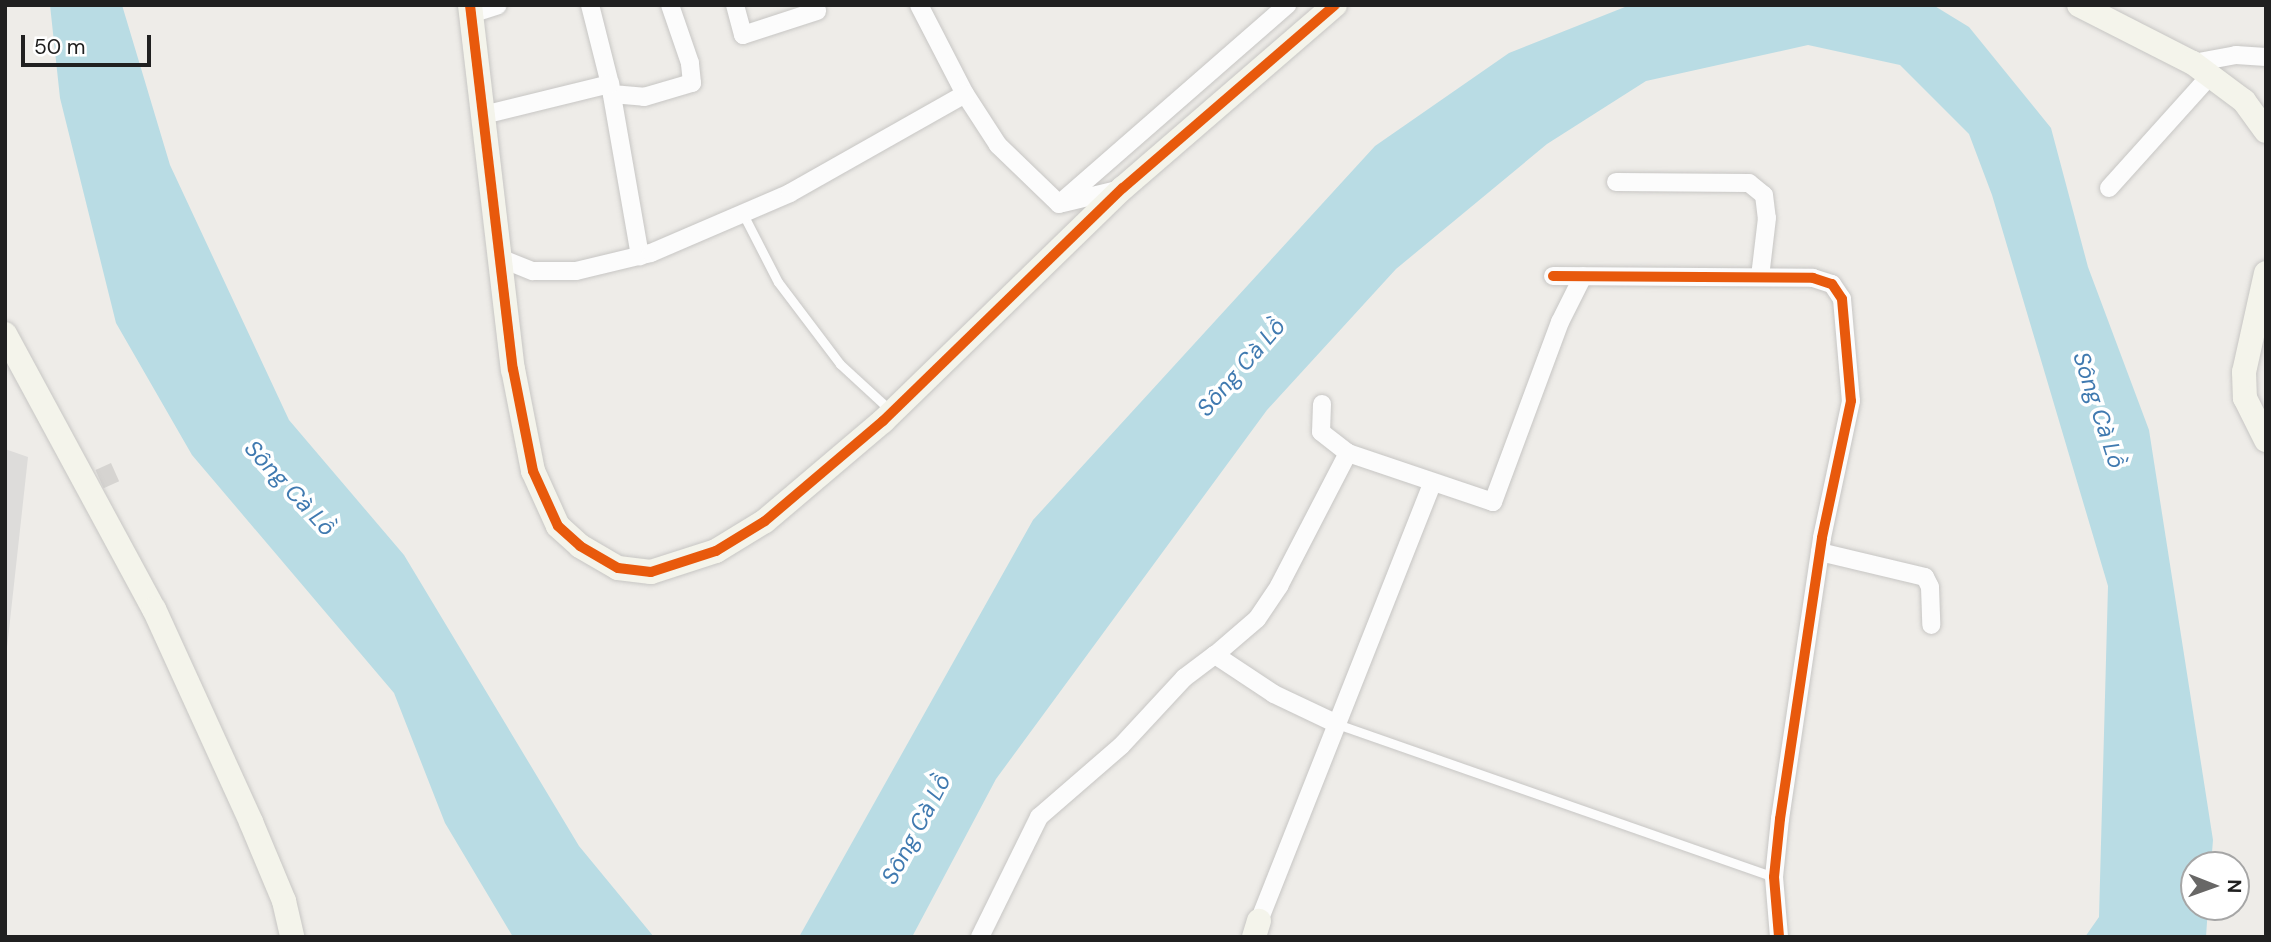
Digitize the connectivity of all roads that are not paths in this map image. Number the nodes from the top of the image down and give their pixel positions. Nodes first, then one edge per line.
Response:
1 (498, 5) edge
2 (590, 5) edge
3 (670, 5) edge
4 (735, 5) edge
5 (919, 5) edge
6 (1287, 5) edge
7 (2079, 5) edge
8 (1329, 9) edge
9 (470, 10) edge
10 (817, 11) dead end
11 (2266, 57) edge
12 (2201, 69) junction
13 (611, 89) junction
14 (965, 94) junction
15 (2244, 101) junction
16 (2266, 114) edge
17 (483, 115) junction
18 (2266, 131) edge
19 (1616, 182) dead end
20 (1123, 188) junction
21 (2109, 188) dead end
22 (1059, 204) junction
23 (743, 214) junction
24 (640, 256) junction
25 (500, 258) junction
26 (2266, 273) edge
27 (1553, 276) dead end
28 (1583, 276) junction
29 (1760, 277) junction
30 (5, 334) edge
31 (1322, 404) dead end
32 (892, 412) junction
33 (2266, 440) edge
34 (1348, 453) junction
35 (1432, 485) junction
36 (1820, 552) junction
37 (1931, 625) dead end
38 (1215, 655) junction
39 (1335, 723) junction
40 (1774, 877) junction
41 (1256, 929) edge
42 (292, 937) edge
43 (980, 937) edge
44 (1779, 937) edge

1 - 9 street
2 - 13 street
3 - 13 street
4 - 10 street
5 - 14 street
6 - 22 street
7 - 12 street
8 - 20 street
9 - 17 street
11 - 12 street
12 - 15 street
12 - 21 street
13 - 17 street
13 - 24 street
14 - 22 street
14 - 23 street
15 - 16 street
15 - 18 street
17 - 25 street
19 - 29 street
20 - 22 street
20 - 32 street
23 - 24 street
23 - 32 lane
24 - 25 street
25 - 32 street
26 - 33 street
27 - 28 street
28 - 29 street
28 - 35 street
29 - 36 street
30 - 42 street
31 - 34 street
34 - 35 street
34 - 38 street
35 - 39 street
36 - 37 street
36 - 40 street
38 - 39 street
38 - 43 street
39 - 40 lane
39 - 41 street
40 - 44 street

